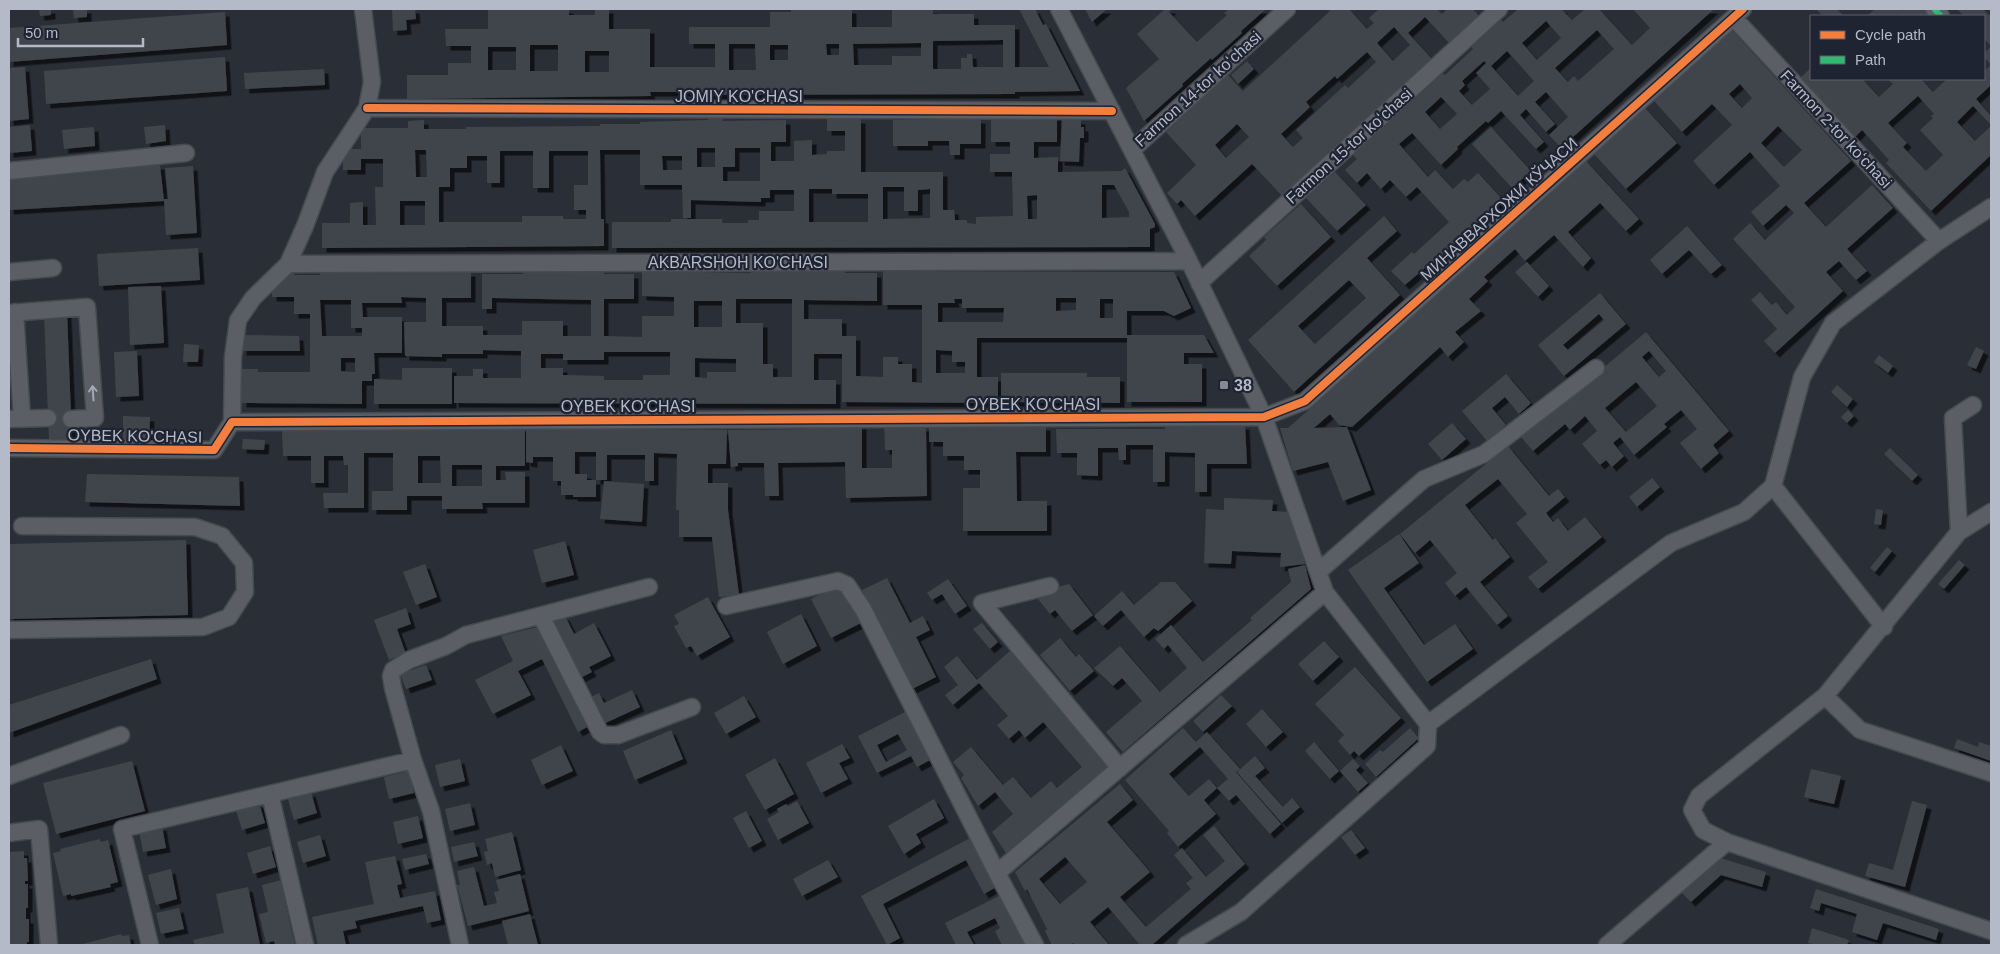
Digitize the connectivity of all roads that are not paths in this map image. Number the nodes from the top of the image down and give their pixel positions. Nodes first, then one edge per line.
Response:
1 (363, 9) edge
2 (1059, 9) edge
3 (1287, 9) edge
4 (1499, 9) edge
5 (1739, 13) edge
6 (367, 108) junction
7 (1112, 111) junction
8 (1132, 150) junction
9 (186, 153) dead end
10 (9, 171) edge
11 (1991, 207) edge
12 (1939, 241) junction
13 (1189, 261) junction
14 (288, 264) junction
15 (53, 268) dead end
16 (9, 272) edge
17 (1199, 283) junction
18 (12, 312) edge
19 (1596, 368) dead end
20 (1973, 405) dead end
21 (1264, 417) junction
22 (48, 418) dead end
23 (15, 419) edge
24 (71, 419) dead end
25 (232, 422) junction
26 (9, 448) edge
27 (1773, 486) junction
28 (1991, 512) edge
29 (22, 526) dead end
30 (1959, 532) junction
31 (1318, 572) junction
32 (1050, 586) dead end
33 (649, 587) dead end
34 (1325, 592) junction
35 (726, 606) dead end
36 (541, 616) junction
37 (1884, 627) junction
38 (9, 630) edge
39 (1825, 696) junction
40 (692, 707) dead end
41 (1428, 724) junction
42 (121, 735) dead end
43 (413, 760) junction
44 (1120, 768) junction
45 (1991, 773) edge
46 (9, 776) edge
47 (270, 794) junction
48 (9, 833) edge
49 (1727, 842) junction
50 (997, 873) junction
51 (1991, 932) edge
52 (49, 945) edge
53 (150, 945) edge
54 (306, 945) edge
55 (460, 945) edge
56 (1035, 945) edge
57 (1186, 945) edge
58 (1607, 945) edge

1 - 6 street
2 - 7 street
3 - 8 street, Farmon 14-tor koʻchasi
4 - 17 street, Farmon 15-tor koʻchasi
5 - 12 street, Farmon 2-tor koʻchasi
5 - 21 street, МИНАВВАРХОЖИ КЎЧАСИ
6 - 7 street, JOMIY KO'CHASI
6 - 14 street
7 - 8 street
8 - 13 street
9 - 10 street
11 - 12 street
12 - 27 street
13 - 14 street, AKBARSHOH KO'CHASI
13 - 17 street
14 - 25 street
15 - 16 street
17 - 21 street
18 - 23 street
24 -> 18 street
19 - 31 street
20 - 30 street
21 - 25 street, OYBEK KO'CHASI
21 - 31 street
22 - 23 street
25 - 26 street, OYBEK KO'CHASI
27 - 37 street
27 - 41 street
28 - 30 street
29 - 38 street
30 - 37 street
31 - 34 street
32 - 44 street
33 - 36 street
34 - 41 street
34 - 44 street
35 - 50 street
36 - 40 street
36 - 43 street
37 - 39 street
39 - 45 street
39 - 49 street
41 - 57 street
42 - 46 street
43 - 47 street
43 - 55 street
44 - 50 street
47 - 53 street
47 - 54 street
48 - 52 street
49 - 51 street
49 - 58 street
50 - 56 street

